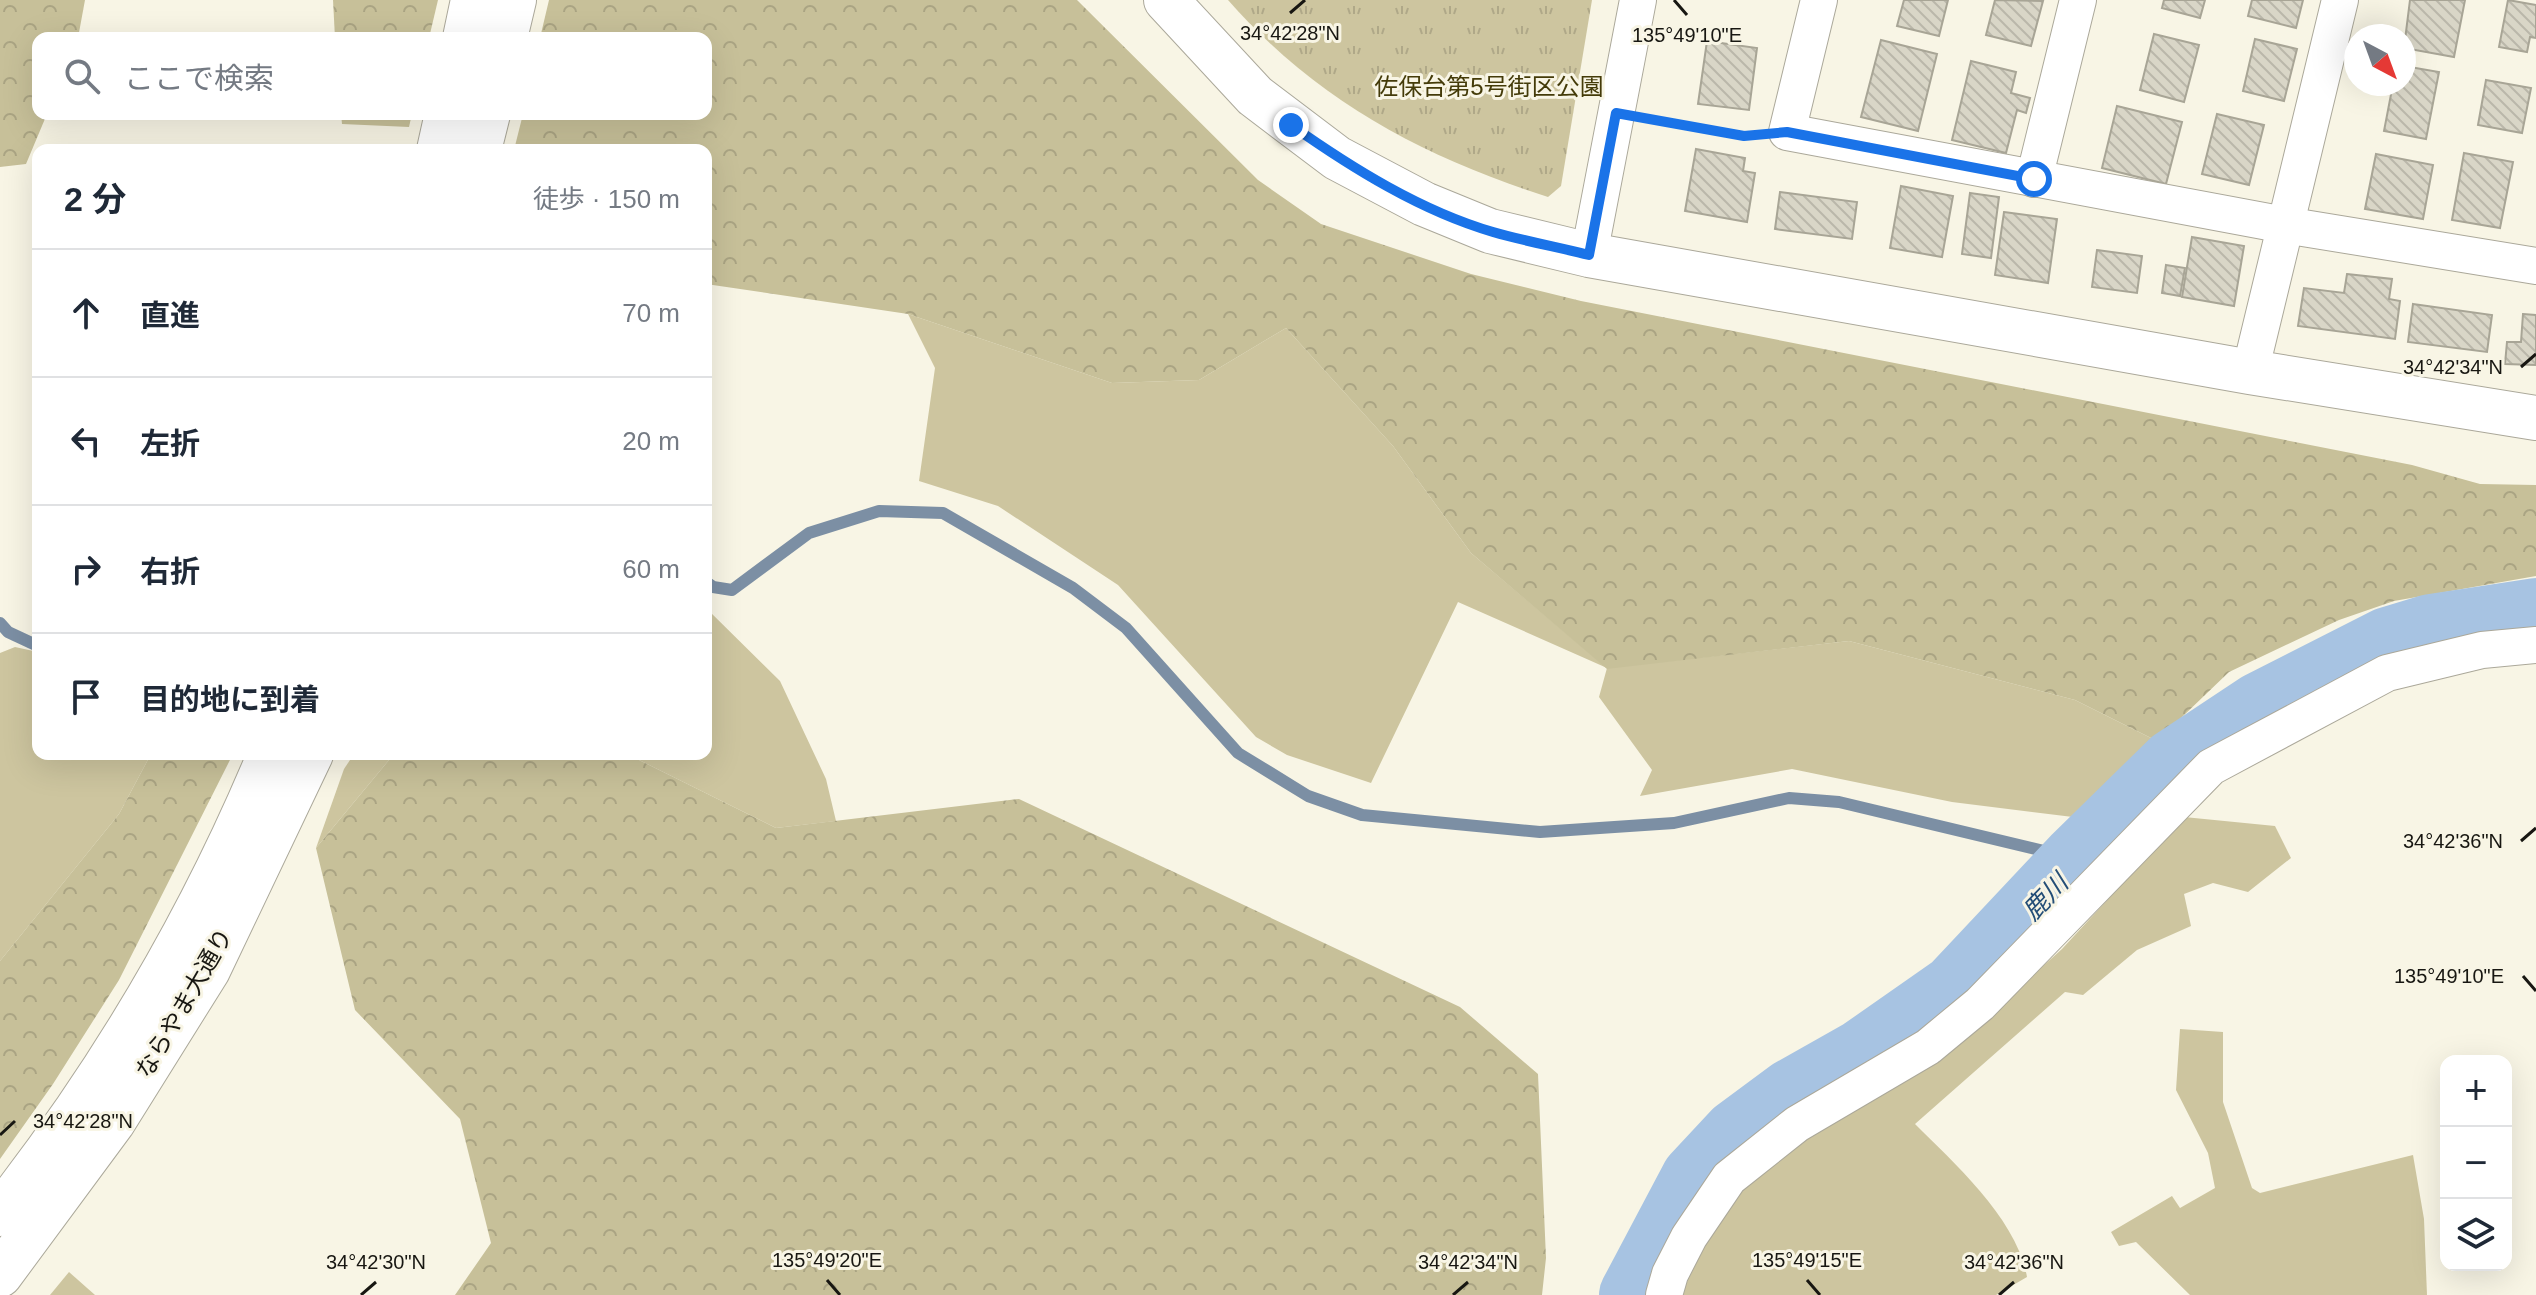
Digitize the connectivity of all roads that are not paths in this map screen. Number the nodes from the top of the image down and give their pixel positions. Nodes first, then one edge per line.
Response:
1 (473, 0) edge
2 (514, 0) edge
3 (1166, 0) edge
4 (1638, 0) edge
5 (1819, 0) edge
6 (2078, 0) edge
7 (2340, 0) edge
8 (466, 32) edge
9 (506, 32) edge
10 (446, 120) edge
11 (486, 120) edge
12 (440, 144) edge
13 (480, 144) edge
14 (2034, 179) junction
15 (2285, 225) junction
16 (1589, 255) junction
17 (2535, 264) edge
18 (2250, 372) junction
19 (2536, 418) edge
20 (2536, 645) edge
21 (267, 760) edge
22 (308, 760) edge
23 (0, 1214) edge
24 (0, 1275) edge
25 (1664, 1295) edge

1 - 8 street
2 - 9 street
3 - 16 street
4 - 16 street
5 - 14 street
6 - 14 street
7 - 15 street
10 - 12 street
11 - 13 street
14 - 15 street
15 - 17 street
15 - 18 street
16 - 18 street
18 - 19 street
20 - 25 street
21 - 23 street, ならやま大通り
22 - 24 street, ならやま大通り

